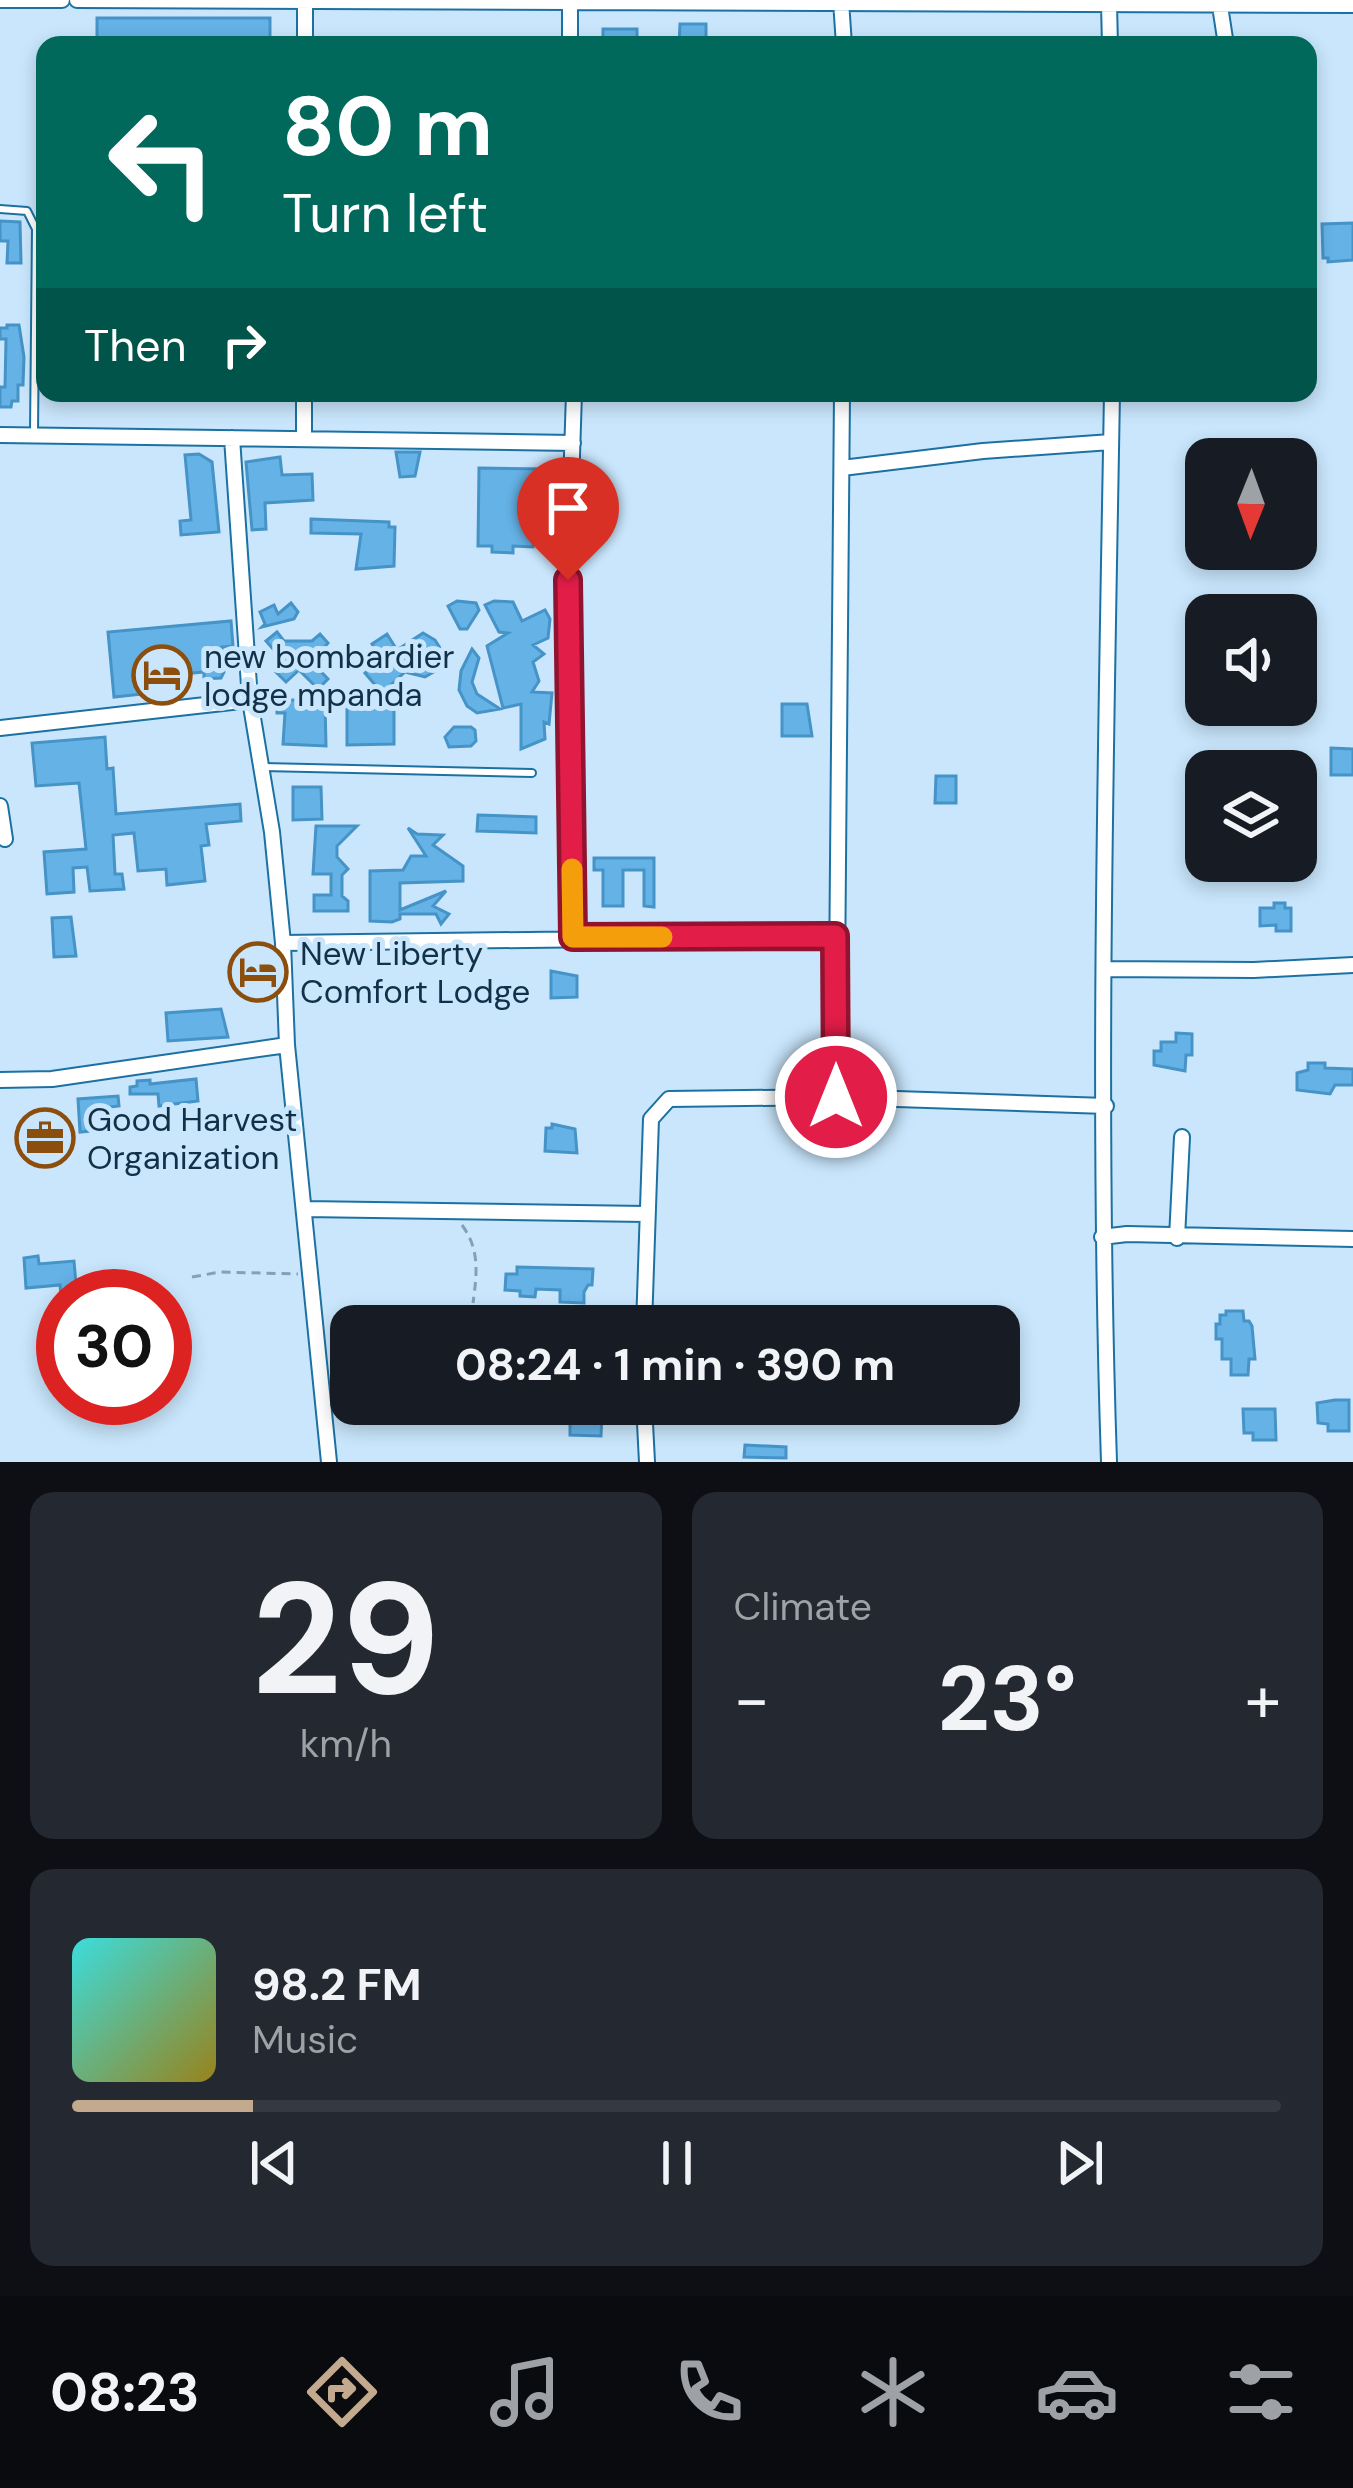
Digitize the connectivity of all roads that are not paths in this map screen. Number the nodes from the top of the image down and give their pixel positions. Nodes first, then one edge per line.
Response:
1 (0, 0) edge
2 (62, 0) edge
3 (77, 0) edge
4 (305, 1) edge
5 (841, 1) edge
6 (570, 3) junction
7 (1109, 5) junction
8 (1353, 5) edge
9 (1220, 6) junction
10 (305, 36) edge
11 (571, 36) edge
12 (843, 36) edge
13 (1110, 36) edge
14 (1225, 36) edge
15 (0, 209) edge
16 (304, 402) edge
17 (574, 402) edge
18 (842, 402) edge
19 (1112, 402) edge
20 (0, 435) edge
21 (34, 436) junction
22 (232, 438) junction
23 (304, 438) junction
24 (1111, 442) junction
25 (573, 443) junction
26 (842, 468) junction
27 (250, 700) junction
28 (0, 728) edge
29 (262, 767) junction
30 (532, 773) dead end
31 (0, 806) edge
32 (5, 839) dead end
33 (835, 936) junction
34 (573, 937) junction
35 (283, 943) junction
36 (1353, 964) edge
37 (1105, 969) junction
38 (287, 1045) junction
39 (0, 1080) edge
40 (836, 1097) junction
41 (1106, 1106) junction
42 (1181, 1137) dead end
43 (305, 1208) junction
44 (646, 1214) junction
45 (1102, 1238) junction
46 (1177, 1238) junction
47 (1353, 1239) edge
48 (644, 1305) edge
49 (645, 1425) edge
50 (329, 1462) edge
51 (647, 1462) edge
52 (1109, 1462) edge

1 - 2 street
3 - 4 street
4 - 6 street
4 - 10 street
5 - 6 street
5 - 7 street
5 - 12 street
6 - 11 street
7 - 9 street
7 - 13 street
8 - 9 street
9 - 14 street
15 - 21 lane
16 - 23 street
17 - 25 street
18 - 26 street
19 - 24 street
20 - 21 street
21 - 22 street
22 - 23 street
22 - 27 street
23 - 25 street
24 - 26 street
24 - 37 street
25 - 34 street
26 - 33 street
27 - 28 street
27 - 29 street
29 - 30 lane
29 - 35 street
31 - 32 street
33 - 34 street
33 - 40 street
34 - 35 street
35 - 38 street
36 - 37 street
37 - 41 street
38 - 39 street
38 - 43 street
40 - 41 street
40 - 44 street
41 - 45 street
42 - 46 street
43 - 44 street
43 - 50 street
44 - 48 street
45 - 46 street
45 - 52 street
46 - 47 street
49 - 51 street

